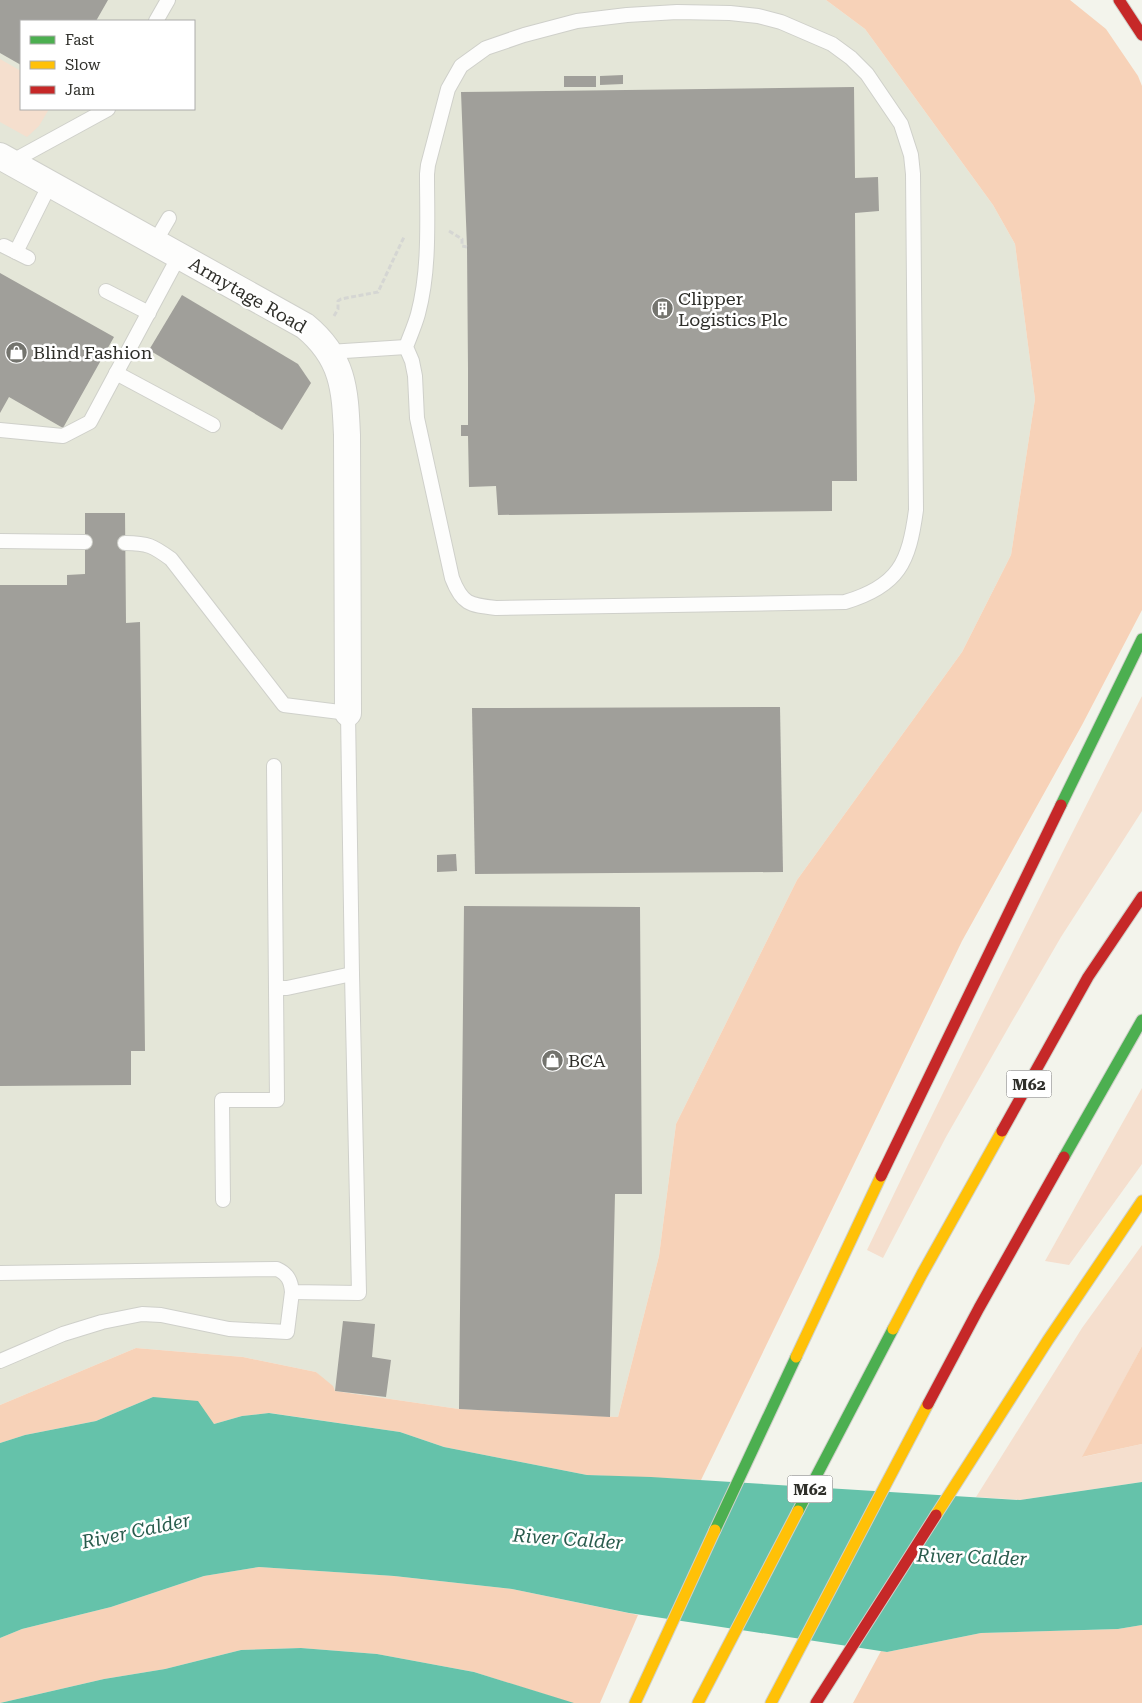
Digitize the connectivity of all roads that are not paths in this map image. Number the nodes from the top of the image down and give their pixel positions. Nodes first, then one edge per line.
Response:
1 (168, 0) edge
2 (1119, 0) edge
3 (157, 20) edge
4 (1142, 35) edge
5 (106, 110) edge
6 (5, 159) edge
7 (50, 184) junction
8 (169, 218) dead end
9 (155, 242) junction
10 (16, 252) dead end
11 (179, 256) junction
12 (106, 290) dead end
13 (149, 313) junction
14 (406, 347) junction
15 (329, 352) junction
16 (116, 373) junction
17 (213, 425) dead end
18 (0, 430) edge
19 (0, 541) edge
20 (85, 542) dead end
21 (126, 543) dead end
22 (1142, 639) edge
23 (348, 713) junction
24 (274, 766) dead end
25 (1142, 897) edge
26 (352, 974) junction
27 (276, 988) junction
28 (1142, 1020) edge
29 (223, 1200) dead end
30 (1142, 1201) edge
31 (0, 1273) edge
32 (292, 1292) junction
33 (0, 1360) edge
34 (636, 1703) edge
35 (698, 1703) edge
36 (771, 1703) edge
37 (816, 1703) edge

1 - 3 lane
2 - 4 main road
5 - 6 lane
6 - 7 street, Armytage Road
7 - 9 street, Armytage Road
7 - 10 lane
8 - 9 lane
9 - 11 street, Armytage Road
11 - 13 lane
11 - 15 street, Armytage Road
12 - 13 lane
13 - 16 lane
14 - 14 lane
14 - 15 lane
15 - 23 street, Armytage Road
16 - 17 lane
16 - 18 lane
19 - 20 lane
21 - 23 lane
22 - 34 main road
23 - 26 lane
24 - 27 lane
25 - 35 main road, M62
26 - 27 lane
26 - 32 lane
27 - 29 lane
28 - 36 main road
30 - 37 main road
31 - 32 lane
32 - 33 lane

